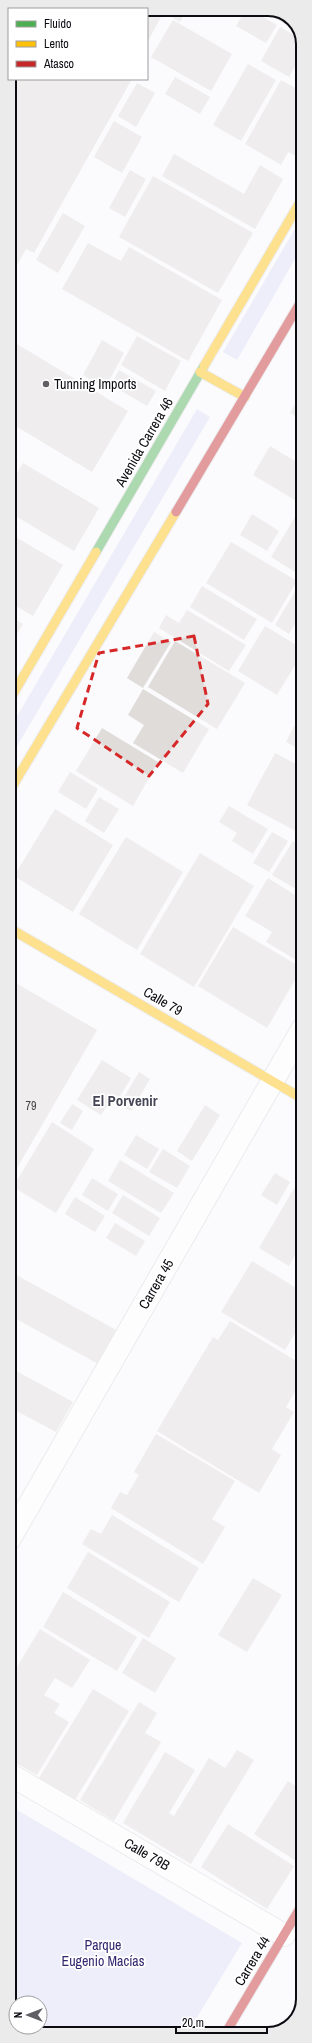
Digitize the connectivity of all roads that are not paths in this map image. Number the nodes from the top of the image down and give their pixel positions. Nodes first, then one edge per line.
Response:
1 (296, 209) edge
2 (296, 310) edge
3 (200, 372) junction
4 (245, 398) junction
5 (16, 689) edge
6 (16, 780) edge
7 (16, 932) edge
8 (296, 1040) edge
9 (272, 1080) junction
10 (296, 1095) edge
11 (16, 1528) edge
12 (16, 1778) edge
13 (296, 1915) edge
14 (284, 1935) junction
15 (229, 2027) edge

1 - 3 main road, Avenida Carrera 46
2 - 4 main road
3 - 4 main road
3 - 5 main road, Avenida Carrera 46
4 - 6 main road
7 - 9 main road, Calle 79
8 - 9 street, Carrera 45
9 - 10 main road, Calle 79
9 - 11 street, Carrera 45
12 - 14 street, Calle 79B
13 - 14 main road, Carrera 44
14 - 15 main road, Carrera 44

